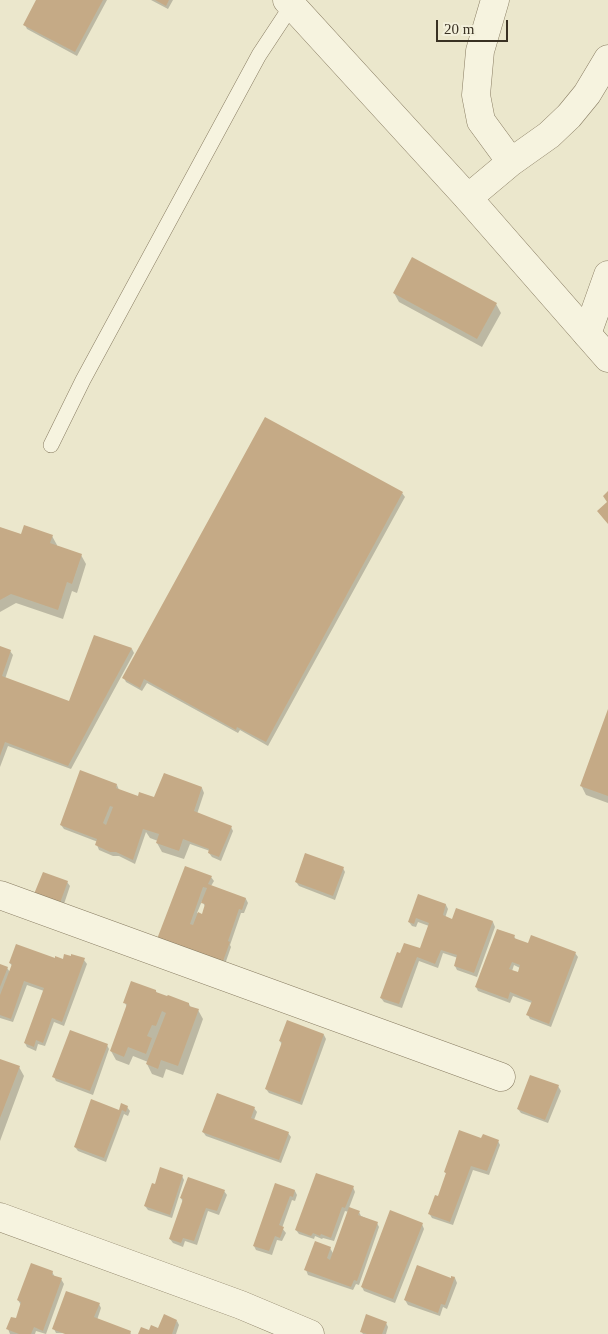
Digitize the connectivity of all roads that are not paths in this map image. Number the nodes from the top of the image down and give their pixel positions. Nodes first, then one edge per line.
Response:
1 (495, 0) edge
2 (290, 3) edge
3 (608, 59) edge
4 (511, 162) junction
5 (468, 198) junction
6 (608, 274) edge
7 (587, 334) junction
8 (608, 358) edge
9 (51, 445) dead end
10 (0, 895) edge
11 (501, 1078) dead end
12 (0, 1217) edge
13 (310, 1334) edge

1 - 4 street
2 - 5 street
2 - 9 lane
3 - 4 street
4 - 5 street
5 - 7 street
6 - 7 street
7 - 8 street
10 - 11 street
12 - 13 street

